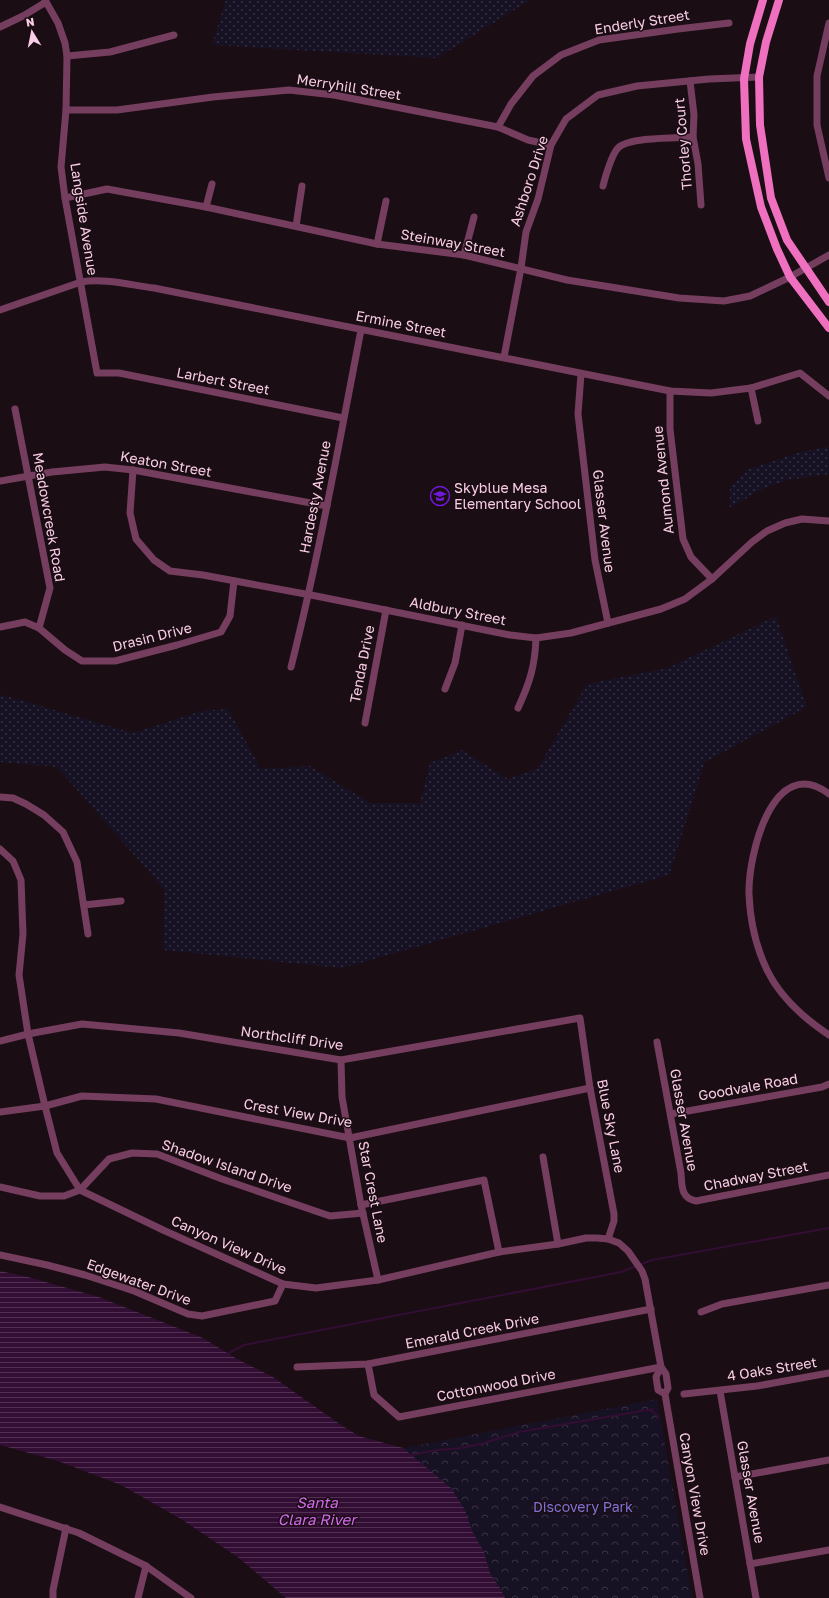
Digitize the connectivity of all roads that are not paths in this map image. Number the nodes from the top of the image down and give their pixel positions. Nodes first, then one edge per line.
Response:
1 (763, 0) edge
2 (779, 0) edge
3 (45, 1) edge
4 (729, 23) dead end
5 (829, 23) edge
6 (0, 27) edge
7 (174, 35) dead end
8 (67, 56) junction
9 (759, 77) junction
10 (744, 78) junction
11 (690, 81) junction
12 (66, 110) junction
13 (498, 127) junction
14 (694, 137) junction
15 (551, 145) junction
16 (829, 178) edge
17 (212, 184) dead end
18 (302, 186) dead end
19 (603, 186) dead end
20 (65, 198) junction
21 (386, 201) dead end
22 (702, 204) dead end
23 (206, 207) junction
24 (474, 217) dead end
25 (296, 226) junction
26 (378, 244) junction
27 (464, 255) junction
28 (829, 255) edge
29 (522, 268) junction
30 (805, 268) junction
31 (790, 277) junction
32 (81, 282) junction
33 (829, 302) edge
34 (0, 309) edge
35 (829, 328) edge
36 (361, 330) junction
37 (504, 357) junction
38 (97, 373) joint
39 (581, 374) junction
40 (751, 388) junction
41 (670, 391) junction
42 (829, 396) edge
43 (15, 409) dead end
44 (343, 418) junction
45 (758, 422) dead end
46 (133, 470) junction
47 (29, 476) junction
48 (0, 481) edge
49 (327, 506) junction
50 (829, 521) edge
51 (712, 579) junction
52 (234, 581) junction
53 (309, 595) junction
54 (386, 610) junction
55 (608, 623) junction
56 (462, 625) junction
57 (0, 627) edge
58 (39, 628) junction
59 (536, 638) junction
60 (291, 667) dead end
61 (445, 689) dead end
62 (518, 708) dead end
63 (364, 723) dead end
64 (829, 794) edge
65 (0, 797) edge
66 (0, 849) edge
67 (121, 901) dead end
68 (84, 906) junction
69 (88, 934) dead end
70 (580, 1018) joint
71 (28, 1034) junction
72 (829, 1035) edge
73 (0, 1041) edge
74 (657, 1042) dead end
75 (341, 1060) junction
76 (829, 1084) edge
77 (590, 1088) junction
78 (45, 1106) junction
79 (0, 1112) edge
80 (671, 1114) junction
81 (350, 1138) junction
82 (543, 1157) dead end
83 (829, 1175) edge
84 (0, 1187) edge
85 (80, 1190) junction
86 (689, 1200) joint
87 (361, 1205) junction
88 (363, 1212) junction
89 (608, 1239) junction
90 (558, 1244) junction
91 (499, 1252) junction
92 (0, 1255) edge
93 (378, 1280) junction
94 (283, 1284) junction
95 (829, 1285) edge
96 (651, 1309) junction
97 (702, 1312) dead end
98 (368, 1364) junction
99 (296, 1367) dead end
100 (661, 1368) junction
101 (829, 1373) edge
102 (720, 1391) junction
103 (665, 1394) junction
104 (684, 1394) dead end
105 (829, 1460) edge
106 (735, 1477) junction
107 (0, 1507) edge
108 (66, 1528) junction
109 (829, 1550) edge
110 (750, 1564) junction
111 (146, 1566) junction
112 (53, 1598) edge
113 (138, 1598) edge
114 (191, 1598) edge
115 (700, 1598) edge
116 (756, 1598) edge

1 - 10 main road
2 - 9 main road
3 - 6 street
3 - 8 street, Langside Avenue
4 - 13 street, Enderly Street
5 - 16 street
7 - 8 street
8 - 12 street, Langside Avenue
9 - 10 street, Ashboro Drive
9 - 30 main road
10 - 11 street, Ashboro Drive
10 - 31 main road
11 - 14 street, Thorley Court
11 - 15 street, Ashboro Drive
12 - 13 street, Merryhill Street
12 - 20 street, Langside Avenue
13 - 15 street, Merryhill Street
14 - 19 street
14 - 22 street, Thorley Court
15 - 29 street, Ashboro Drive
17 - 23 street
18 - 25 street
20 - 23 street, Steinway Street
20 - 32 street, Langside Avenue
21 - 26 street
23 - 25 street, Steinway Street
24 - 27 street
25 - 26 street, Steinway Street
26 - 27 street, Steinway Street
27 - 29 street, Steinway Street
28 - 30 street, Steinway Street
29 - 31 street, Steinway Street
29 - 37 street, Ashboro Drive
30 - 31 street, Steinway Street
30 - 33 main road
31 - 35 main road
32 - 34 street, Ermine Street
32 - 36 street, Ermine Street
32 - 38 street, Langside Avenue
36 - 37 street, Ermine Street
36 - 44 street, Hardesty Avenue
37 - 39 street, Ermine Street
38 - 44 street, Larbert Street
39 - 41 street, Ermine Street
39 - 55 street, Glasser Avenue
40 - 41 street, Ermine Street
40 - 42 street, Ermine Street
40 - 45 street
41 - 51 street, Aumond Avenue
43 - 47 street, Meadowcreek Road
44 - 49 street, Hardesty Avenue
46 - 47 street, Keaton Street
46 - 49 street, Keaton Street
46 - 52 street, Aldbury Street
47 - 48 street, Keaton Street
47 - 58 street, Meadowcreek Road
49 - 53 street, Hardesty Avenue
50 - 51 street, Aldbury Street
51 - 55 street, Aldbury Street
52 - 53 street, Aldbury Street
52 - 58 street, Drasin Drive
53 - 54 street, Aldbury Street
53 - 60 street, Hardesty Avenue
54 - 56 street, Aldbury Street
54 - 63 street, Tenda Drive
55 - 59 street, Aldbury Street
56 - 59 street, Aldbury Street
56 - 61 street
57 - 58 street, Drasin Drive
59 - 62 street
64 - 72 street
65 - 68 street
66 - 71 street
67 - 68 street
68 - 69 street
70 - 75 street, Northcliff Drive
70 - 77 street, Blue Sky Lane
71 - 73 street, Northcliff Drive
71 - 75 street, Northcliff Drive
71 - 78 street
74 - 80 street, Glasser Avenue
75 - 81 street, Star Crest Lane
76 - 80 street, Goodvale Road
77 - 81 street, Crest View Drive
77 - 89 street, Blue Sky Lane
78 - 79 street, Crest View Drive
78 - 81 street, Crest View Drive
78 - 85 street
80 - 86 street, Glasser Avenue
81 - 87 street, Star Crest Lane
82 - 90 street
83 - 86 street, Chadway Street
84 - 85 street, Shadow Island Drive
85 - 88 street, Shadow Island Drive
85 - 94 street, Canyon View Drive
87 - 88 street, Star Crest Lane
87 - 91 street
88 - 93 street, Star Crest Lane
89 - 90 street, Canyon View Drive
89 - 96 street, Canyon View Drive
90 - 91 street, Canyon View Drive
91 - 93 street, Canyon View Drive
92 - 94 street, Edgewater Drive
93 - 94 street, Canyon View Drive
95 - 97 street
96 - 98 street, Emerald Creek Drive
96 - 100 street, Canyon View Drive
98 - 99 street, Emerald Creek Drive
98 - 100 street, Cottonwood Drive
100 - 103 street, Canyon View Drive
100 - 103 street, Canyon View Drive
101 - 102 street, 4 Oaks Street
102 - 104 street, 4 Oaks Street
102 - 106 street, Glasser Avenue
103 - 115 street, Canyon View Drive
105 - 106 street
106 - 110 street, Glasser Avenue
107 - 108 street
108 - 111 street
108 - 112 street
109 - 110 street
110 - 116 street, Glasser Avenue
111 - 113 street
111 - 114 street

